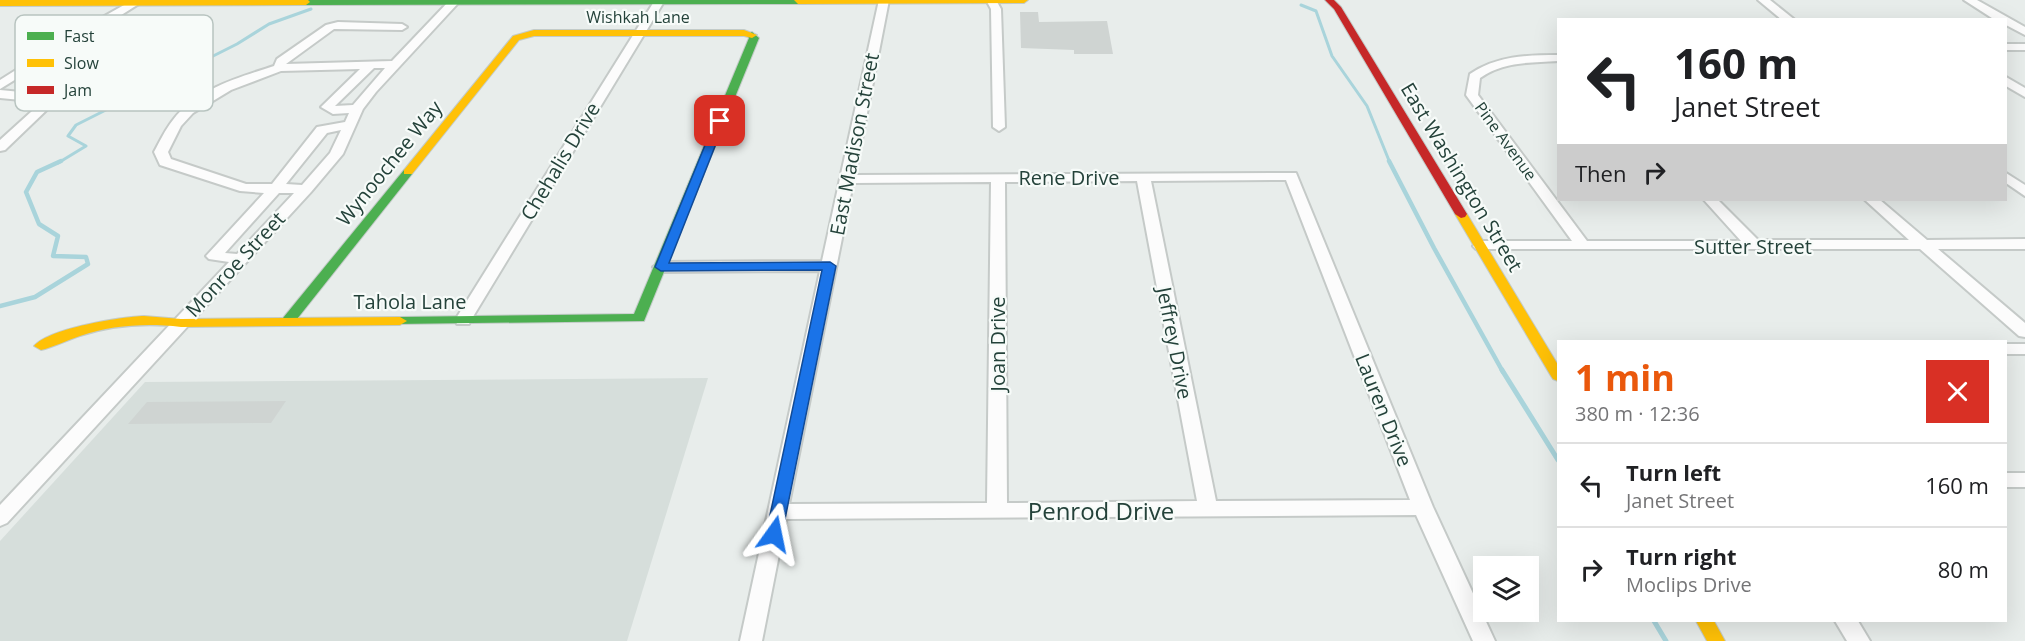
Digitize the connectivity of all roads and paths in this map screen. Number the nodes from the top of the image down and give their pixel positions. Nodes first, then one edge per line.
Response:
1 (884, 0) edge
2 (991, 0) edge
3 (1024, 0) edge
4 (1329, 0) edge
5 (1763, 0) edge
6 (1969, 0) edge
7 (132, 1) edge
8 (454, 1) edge
9 (658, 1) edge
10 (0, 3) edge
11 (110, 15) edge
12 (1787, 18) edge
13 (2001, 18) edge
14 (2007, 21) edge
15 (402, 27) dead end
16 (2025, 32) edge
17 (638, 33) junction
18 (525, 34) joint
19 (2007, 47) edge
20 (2025, 47) edge
21 (1557, 58) edge
22 (372, 64) junction
23 (396, 64) junction
24 (280, 68) junction
25 (15, 75) edge
26 (2007, 82) edge
27 (0, 85) edge
28 (2025, 93) edge
29 (0, 94) edge
30 (15, 95) edge
31 (213, 95) edge
32 (357, 109) junction
33 (39, 111) edge
34 (188, 111) edge
35 (350, 124) junction
36 (999, 126) dead end
37 (0, 147) edge
38 (1291, 176) joint
39 (1143, 177) junction
40 (998, 178) junction
41 (2007, 178) edge
42 (848, 179) junction
43 (276, 188) junction
44 (306, 189) junction
45 (2025, 192) edge
46 (1712, 201) edge
47 (1873, 201) edge
48 (2025, 244) edge
49 (1582, 245) junction
50 (1481, 246) junction
51 (1755, 246) junction
52 (1926, 246) junction
53 (240, 259) junction
54 (830, 266) junction
55 (661, 267) junction
56 (463, 320) junction
57 (288, 321) junction
58 (181, 323) junction
59 (2025, 332) edge
60 (41, 346) dead end
61 (2007, 349) edge
62 (2025, 349) edge
63 (1557, 374) edge
64 (2007, 480) edge
65 (2025, 480) edge
66 (1423, 507) junction
67 (1208, 509) junction
68 (997, 510) junction
69 (778, 512) junction
70 (0, 518) edge
71 (1706, 622) edge
72 (1847, 622) edge
73 (751, 641) edge
74 (1484, 641) edge
75 (1716, 641) edge
76 (1859, 641) edge

1 - 2 main road
1 - 9 main road
1 - 42 street, East Madison Street
2 - 3 main road
2 - 36 street
4 - 50 main road, East Washington Street
5 - 12 street
6 - 13 street
7 - 8 main road
7 - 10 main road
7 - 11 street
8 - 9 main road
8 - 23 street, Monroe Street
9 - 17 street, Chehalis Drive
14 - 16 street
15 - 24 street
17 - 18 main road, Wishkah Lane
17 - 55 main road, Wishkah Lane
17 - 56 street, Chehalis Drive
18 - 57 main road, Wynoochee Way
19 - 20 street
21 - 49 street, Pine Avenue
22 - 23 street
22 - 24 street
22 - 32 street
23 - 32 street, Monroe Street
24 - 31 street
25 - 27 street
26 - 28 street
29 - 30 street
32 - 35 street, Monroe Street
33 - 37 street
34 - 43 street
35 - 43 street
35 - 44 street, Monroe Street
38 - 39 street, Rene Drive
38 - 66 street, Lauren Drive
39 - 40 street, Rene Drive
39 - 67 street, Jeffrey Drive
40 - 42 street, Rene Drive
40 - 68 street, Joan Drive
41 - 45 street
42 - 54 street, East Madison Street
43 - 44 street
43 - 53 street
44 - 53 street, Monroe Street
46 - 51 street
47 - 52 street
48 - 52 street, Sutter Street
49 - 50 street, Sutter Street
49 - 51 street, Sutter Street
50 - 63 main road, East Washington Street
51 - 52 street, Sutter Street
52 - 59 street
53 - 58 street, Monroe Street
54 - 55 street
54 - 69 street, East Madison Street
55 - 56 main road, Tahola Lane
56 - 57 main road, Tahola Lane
57 - 58 main road, Tahola Lane
58 - 60 main road, Tahola Lane
58 - 70 street, Monroe Street
61 - 62 street
64 - 65 street
66 - 67 street, Penrod Drive
66 - 74 street, Lauren Drive
67 - 68 street, Penrod Drive
68 - 69 street, Penrod Drive
69 - 73 street, East Madison Street
71 - 75 main road
72 - 76 street

